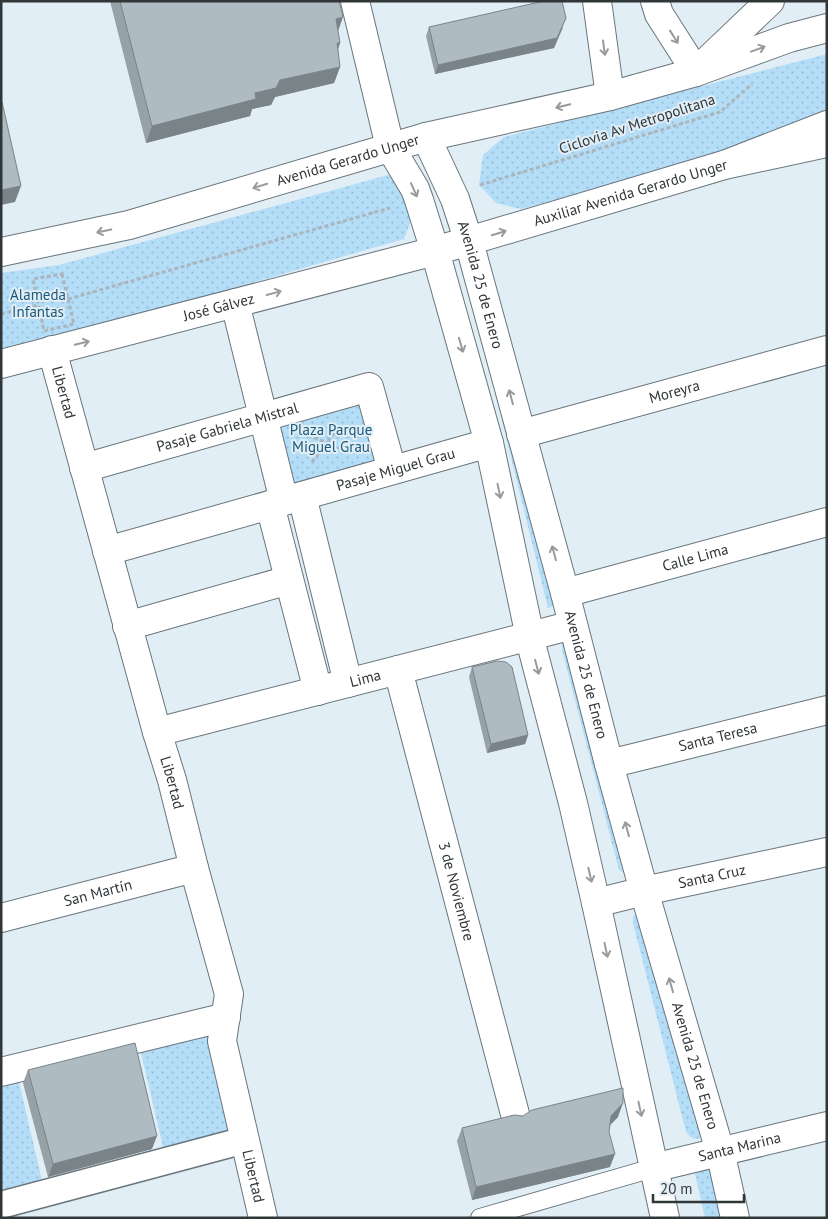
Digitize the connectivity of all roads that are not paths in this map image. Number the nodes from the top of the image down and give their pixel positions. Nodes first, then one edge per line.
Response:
1 (355, 1) edge
2 (597, 1) edge
3 (655, 1) edge
4 (770, 1) edge
5 (827, 28) edge
6 (696, 72) junction
7 (610, 96) junction
8 (426, 138) junction
9 (826, 144) edge
10 (390, 147) junction
11 (469, 242) junction
12 (1, 252) edge
13 (435, 252) junction
14 (236, 303) junction
15 (52, 350) junction
16 (827, 350) edge
17 (1, 364) edge
18 (263, 418) junction
19 (521, 434) junction
20 (489, 443) junction
21 (84, 468) junction
22 (392, 470) junction
23 (285, 500) junction
24 (827, 522) edge
25 (106, 550) junction
26 (289, 580) junction
27 (565, 593) junction
28 (573, 625) junction
29 (127, 626) junction
30 (530, 636) junction
31 (398, 670) junction
32 (348, 683) junction
33 (318, 691) junction
34 (827, 710) edge
35 (156, 732) junction
36 (609, 764) junction
37 (827, 852) edge
38 (194, 868) junction
39 (644, 891) junction
40 (596, 903) junction
41 (1, 918) edge
42 (226, 1017) junction
43 (1, 1072) edge
44 (514, 1114) edge
45 (827, 1126) edge
46 (244, 1140) junction
47 (720, 1151) junction
48 (653, 1168) junction
49 (1, 1205) edge
50 (256, 1216) edge
51 (480, 1218) edge
52 (665, 1218) edge
53 (735, 1218) edge

1 - 10 street
2 -> 7 street
3 -> 6 street
4 - 6 street, Avenida Gerardo Unger
6 -> 5 street, Avenida Gerardo Unger
6 - 7 street, Avenida Gerardo Unger
7 -> 8 street, Avenida Gerardo Unger
8 - 10 street, Avenida Gerardo Unger
8 - 11 street, Avenida 25 de Enero
11 -> 9 street, Auxiliar Avenida Gerardo Unger
10 -> 12 street, Avenida Gerardo Unger
10 -> 13 street
11 - 13 street, Auxiliar Avenida Gerardo Unger
19 -> 11 street, Avenida 25 de Enero
14 -> 13 street, José Gálvez
13 -> 20 street
15 -> 14 street, José Gálvez
14 - 18 street
15 - 17 street, José Gálvez
15 - 21 street, Libertad
16 - 19 street, Moreyra
18 - 21 street, Pasaje Gabriela Mistral
18 - 22 street, Pasaje Gabriela Mistral
18 - 23 street
27 -> 19 street, Avenida 25 de Enero
20 - 22 street, Pasaje Miguel Grau
20 -> 30 street
21 - 25 street, Libertad
22 - 23 street, Pasaje Miguel Grau
23 - 25 street, Pasaje Miguel Grau
23 - 26 street
23 - 32 street
24 - 27 street, Calle Lima
25 - 29 street, Libertad
26 - 29 street
26 - 33 street
27 - 28 street, Avenida 25 de Enero
28 - 30 street, Lima
28 - 36 street, Avenida 25 de Enero
29 - 35 street, Libertad
30 - 31 street, Lima
30 -> 40 street
31 - 32 street, Lima
31 - 44 street, 3 de Noviembre
32 - 33 street, Lima
33 - 35 street, Lima
34 - 36 street, Santa Teresa
35 - 38 street, Libertad
39 -> 36 street, Avenida 25 de Enero
37 - 39 street, Santa Cruz
38 - 41 street, San Martín
38 - 42 street, Libertad
39 - 40 street, Santa Cruz
47 -> 39 street, Avenida 25 de Enero
40 -> 48 street
42 - 43 street
42 - 46 street, Libertad
45 - 47 street, Santa Marina
46 - 49 street
46 - 50 street, Libertad
47 - 48 street, Santa Marina
47 - 53 street, Avenida 25 de Enero
48 - 51 lane
48 - 52 street

